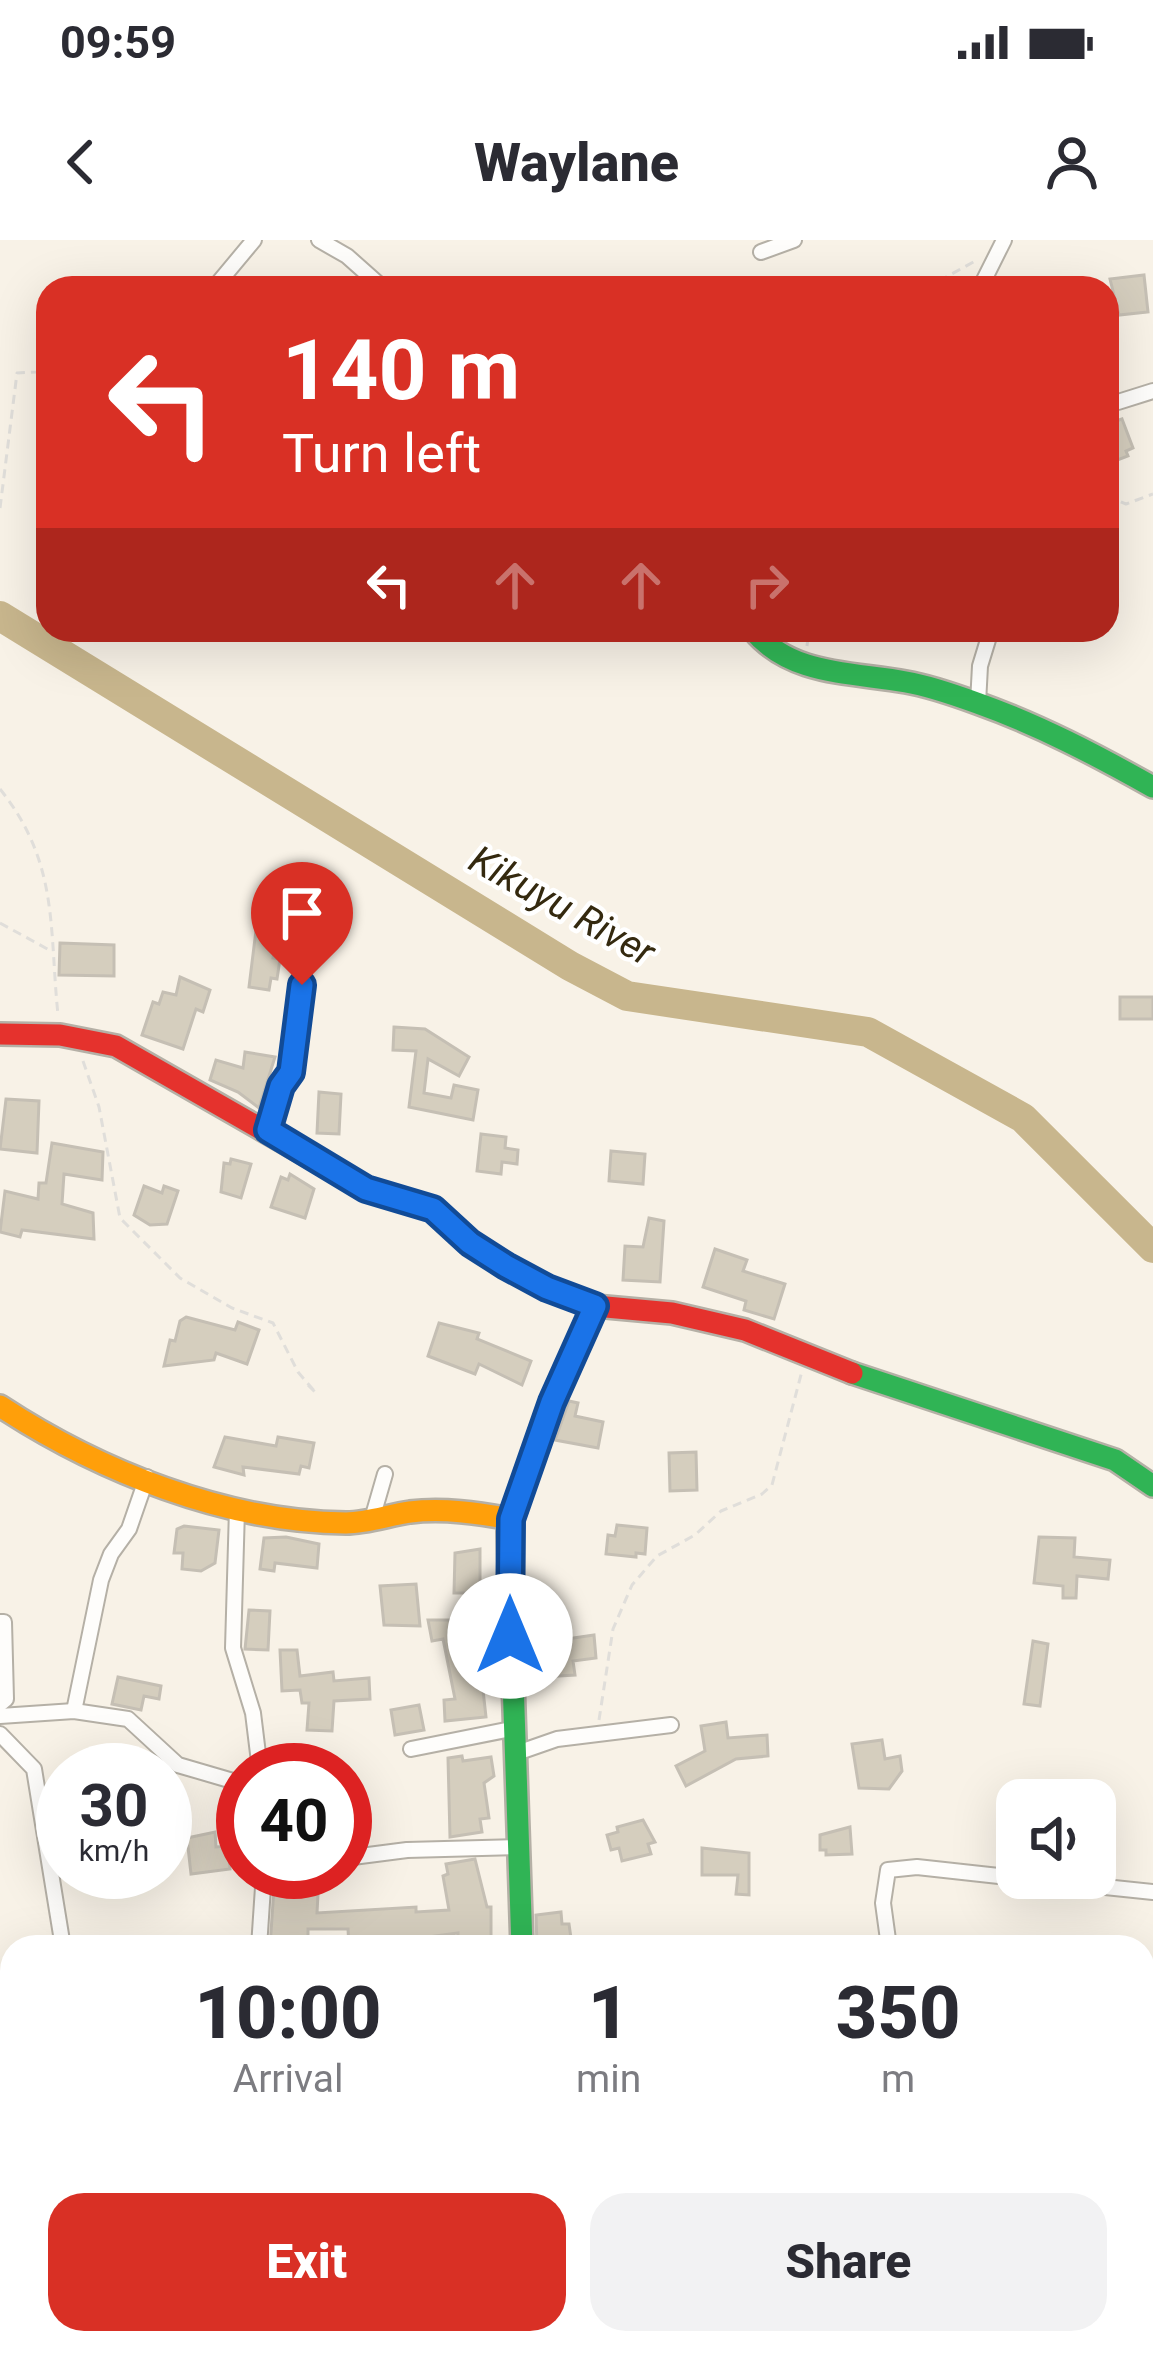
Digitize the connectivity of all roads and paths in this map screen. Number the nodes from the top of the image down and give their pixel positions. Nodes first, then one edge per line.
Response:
1 (254, 240) edge
2 (319, 240) edge
3 (794, 240) edge
4 (1004, 240) edge
5 (761, 252) dead end
6 (987, 253) dead end
7 (224, 276) edge
8 (371, 276) edge
9 (947, 276) edge
10 (986, 276) edge
11 (36, 372) edge
12 (1153, 391) edge
13 (1119, 402) edge
14 (1153, 494) edge
15 (1119, 501) edge
16 (0, 508) edge
17 (763, 642) edge
18 (987, 642) edge
19 (978, 704) junction
20 (1153, 787) edge
21 (0, 789) edge
22 (0, 923) edge
23 (306, 943) dead end
24 (52, 952) junction
25 (0, 1034) edge
26 (68, 1036) junction
27 (268, 1130) junction
28 (595, 1306) junction
29 (806, 1352) junction
30 (306, 1383) dead end
31 (0, 1406) edge
32 (385, 1474) dead end
33 (147, 1477) junction
34 (1153, 1486) edge
35 (237, 1509) junction
36 (372, 1519) junction
37 (511, 1519) junction
38 (0, 1622) edge
39 (0, 1704) edge
40 (74, 1711) junction
41 (0, 1715) edge
42 (671, 1725) dead end
43 (511, 1729) junction
44 (597, 1732) junction
45 (0, 1734) edge
46 (257, 1743) edge
47 (412, 1749) dead end
48 (514, 1754) junction
49 (216, 1776) edge
50 (519, 1847) junction
51 (372, 1854) edge
52 (996, 1876) edge
53 (1116, 1888) edge
54 (1153, 1892) edge
55 (262, 1899) edge
56 (61, 1935) edge
57 (260, 1935) edge
58 (522, 1935) edge
59 (887, 1935) edge

1 - 7 street
2 - 8 street
3 - 5 street
4 - 10 street
6 - 9 path
11 - 16 path
12 - 13 street
14 - 15 path
17 - 19 street
18 - 19 street
19 - 20 street
21 - 24 path
22 - 24 path
23 - 27 street
24 - 26 path
25 - 26 street
26 - 27 street
26 - 30 path
27 - 28 street
28 - 29 street
28 - 37 street
29 - 34 street
29 - 44 path
31 - 33 street
32 - 36 street
33 - 35 street
33 - 40 street
35 - 36 street
35 - 46 street
36 - 37 street
37 - 43 street
38 - 39 street
40 - 41 street
40 - 49 street
42 - 44 street
43 - 47 street
43 - 48 street
44 - 48 street
45 - 56 street
48 - 50 street
50 - 51 street
50 - 58 street
52 - 59 street
53 - 54 street
55 - 57 street

